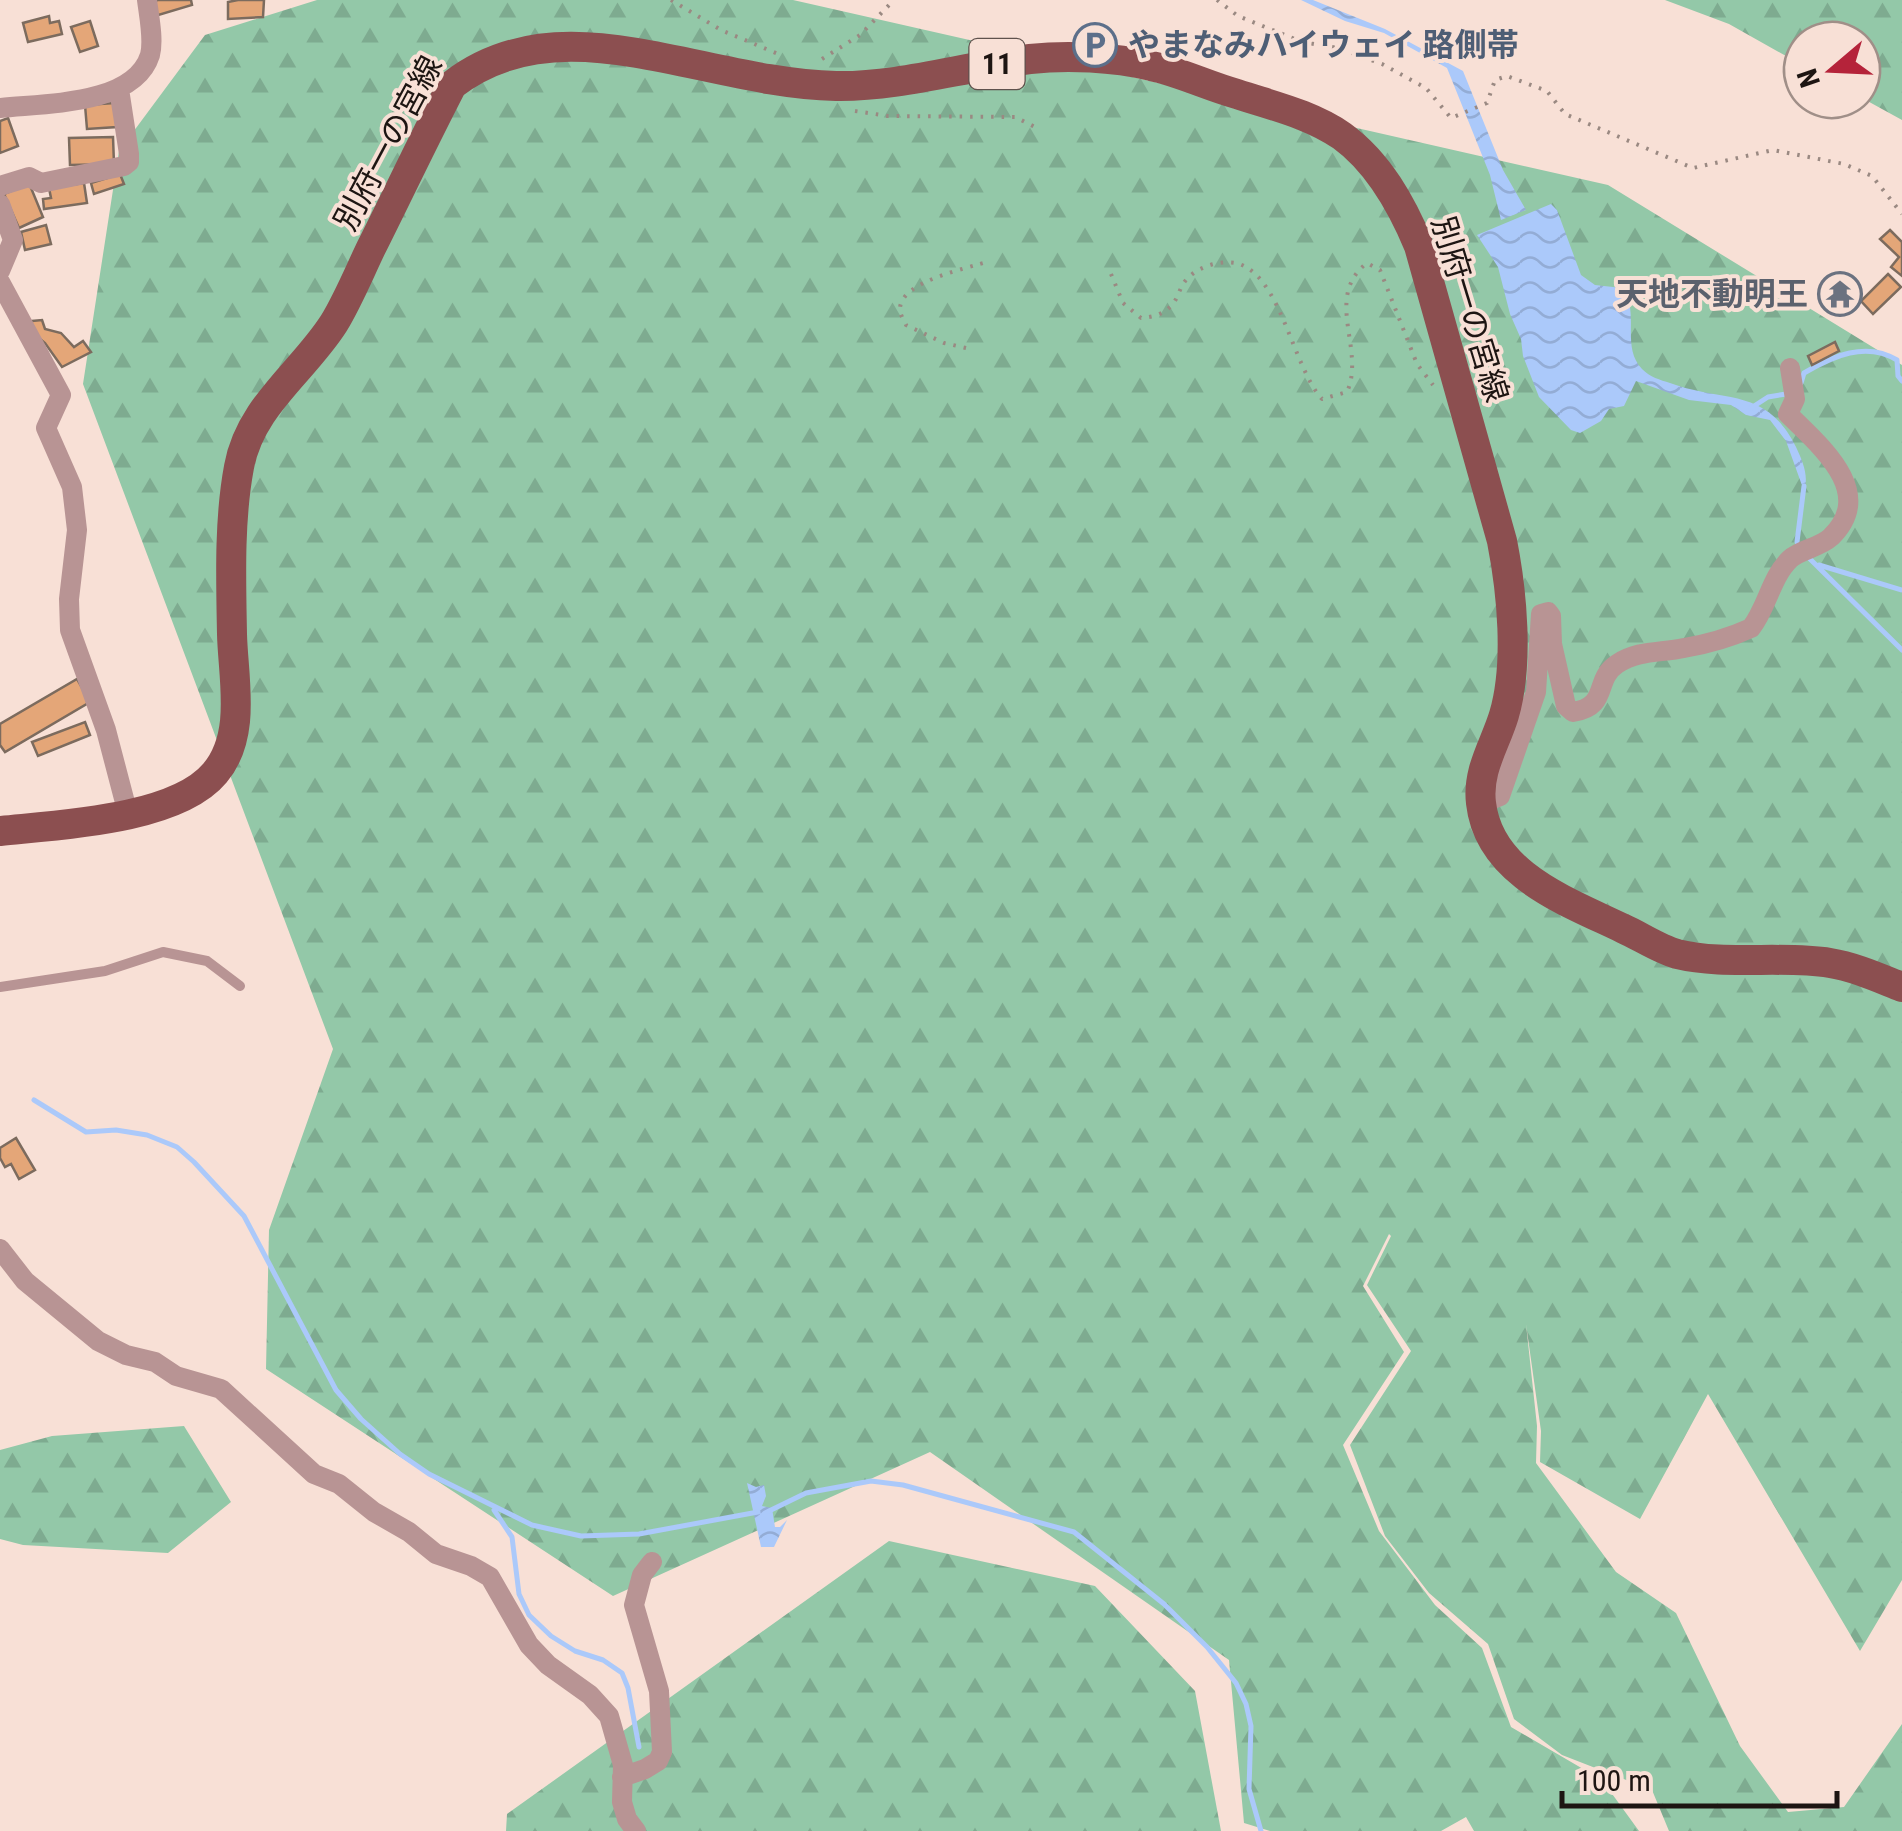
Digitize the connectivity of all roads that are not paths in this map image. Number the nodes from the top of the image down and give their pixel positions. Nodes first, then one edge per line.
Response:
1 (146, 0) edge
2 (120, 89) junction
3 (0, 108) edge
4 (0, 186) edge
5 (0, 204) edge
6 (0, 270) edge
7 (0, 282) edge
8 (1790, 368) dead end
9 (1481, 804) junction
10 (128, 814) junction
11 (0, 831) edge
12 (240, 986) dead end
13 (0, 988) edge
14 (1902, 988) edge
15 (0, 1249) edge
16 (652, 1562) dead end
17 (622, 1777) junction
18 (636, 1831) edge

1 - 2 street
2 - 3 street
2 - 4 street
5 - 6 street
7 - 10 street
8 - 9 street
9 - 10 main road, 別府一の宮線 / 11
9 - 14 main road, 別府一の宮線 / 11
10 - 11 main road, 別府一の宮線 / 11
12 - 13 lane
15 - 17 street
16 - 17 street
17 - 18 street

